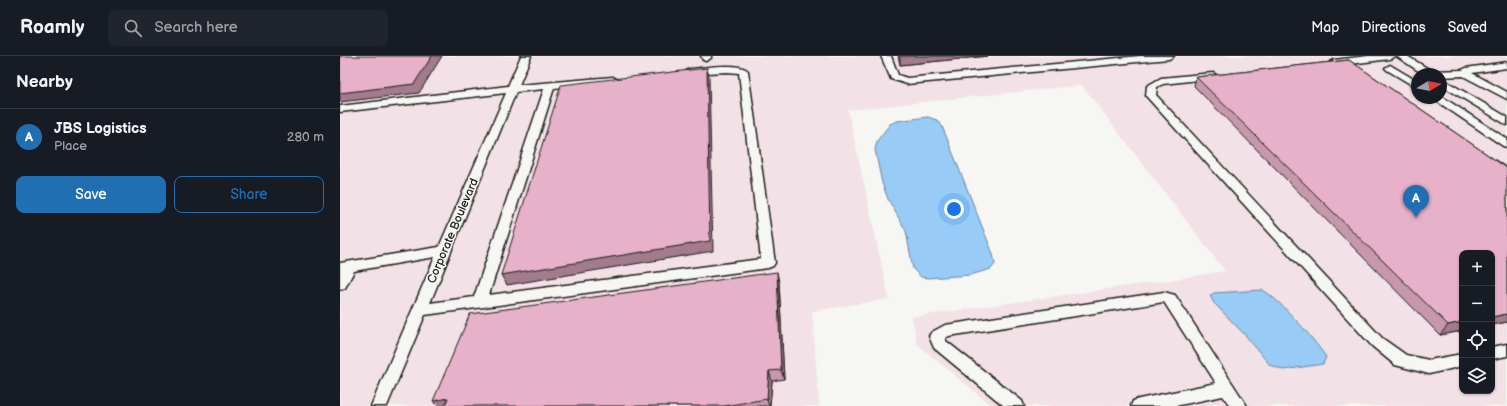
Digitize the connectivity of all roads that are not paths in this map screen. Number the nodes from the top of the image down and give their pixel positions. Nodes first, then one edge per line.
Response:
1 (526, 56) edge
2 (886, 56) edge
3 (1169, 56) edge
4 (1401, 56) edge
5 (1390, 62) edge
6 (1319, 65) edge
7 (1507, 65) edge
8 (1422, 68) edge
9 (681, 73) edge
10 (1465, 73) junction
11 (1227, 74) edge
12 (1447, 74) edge
13 (627, 78) edge
14 (1411, 80) edge
15 (1447, 85) edge
16 (550, 86) junction
17 (512, 89) junction
18 (1507, 96) edge
19 (1445, 104) edge
20 (340, 109) edge
21 (1507, 122) edge
22 (1507, 144) edge
23 (444, 251) junction
24 (345, 268) edge
25 (340, 284) edge
26 (480, 302) junction
27 (419, 310) junction
28 (1507, 350) edge
29 (1495, 352) edge
30 (1459, 361) edge
31 (1228, 388) junction
32 (379, 406) edge
33 (1016, 406) edge
34 (1139, 406) edge
35 (1240, 406) edge

1 - 17 street, Corporate Boulevard
2 - 3 street
4 - 8 street
5 - 6 street
5 - 14 street
7 - 10 street
9 - 26 street
10 - 12 street
10 - 18 street
11 - 30 street
13 - 16 street
15 - 21 street
16 - 17 street
16 - 26 street
17 - 20 street
17 - 23 street, Corporate Boulevard
19 - 22 street
23 - 24 street
23 - 27 street, Corporate Boulevard
24 - 25 street
26 - 27 street
27 - 32 street, Corporate Boulevard
28 - 29 street
31 - 33 street
31 - 34 street
31 - 35 street

